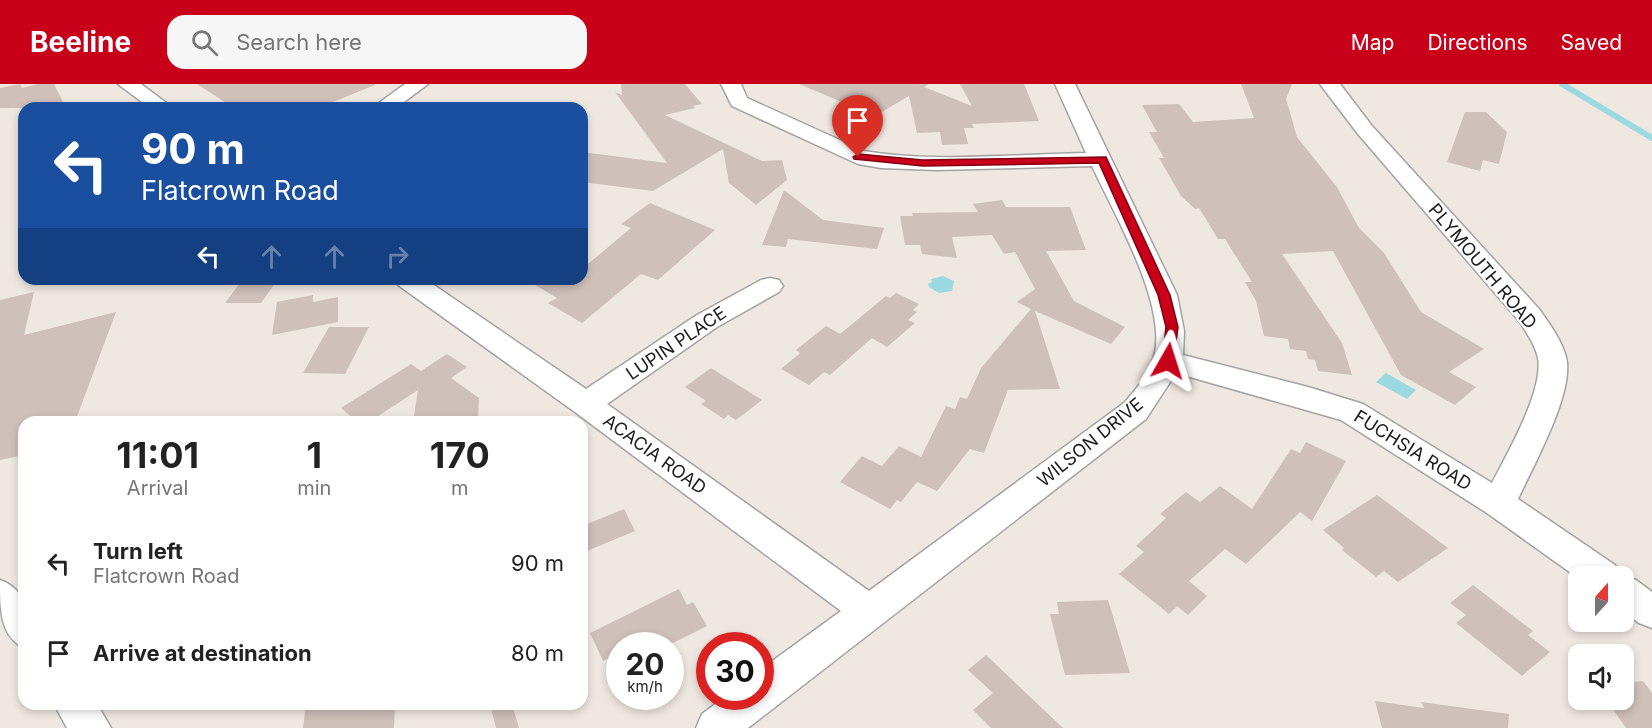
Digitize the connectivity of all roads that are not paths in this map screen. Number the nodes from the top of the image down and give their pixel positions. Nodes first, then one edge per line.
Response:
1 (128, 84) edge
2 (418, 84) edge
3 (731, 84) edge
4 (1065, 84) edge
5 (1330, 84) edge
6 (154, 102) edge
7 (391, 102) edge
8 (1102, 159) junction
9 (416, 285) edge
10 (770, 286) dead end
11 (1168, 361) junction
12 (586, 404) junction
13 (1499, 504) junction
14 (1588, 566) edge
15 (0, 596) edge
16 (1634, 599) edge
17 (870, 612) junction
18 (1652, 612) edge
19 (18, 622) edge
20 (774, 684) edge
21 (78, 710) edge
22 (739, 710) edge
23 (91, 728) edge
24 (716, 728) edge

1 - 6 street
2 - 7 street
3 - 8 street
4 - 8 street, WILSON DRIVE
5 - 13 street, PLYMOUTH ROAD
8 - 11 street, WILSON DRIVE
9 - 12 street, ACACIA ROAD
10 - 12 street, LUPIN PLACE
11 - 13 street, FUCHSIA ROAD
11 - 17 street, WILSON DRIVE
12 - 17 street, ACACIA ROAD
13 - 14 street, FUCHSIA ROAD
15 - 19 street
16 - 18 street
17 - 20 street, WILSON DRIVE
21 - 23 street
22 - 24 street, WILSON DRIVE

